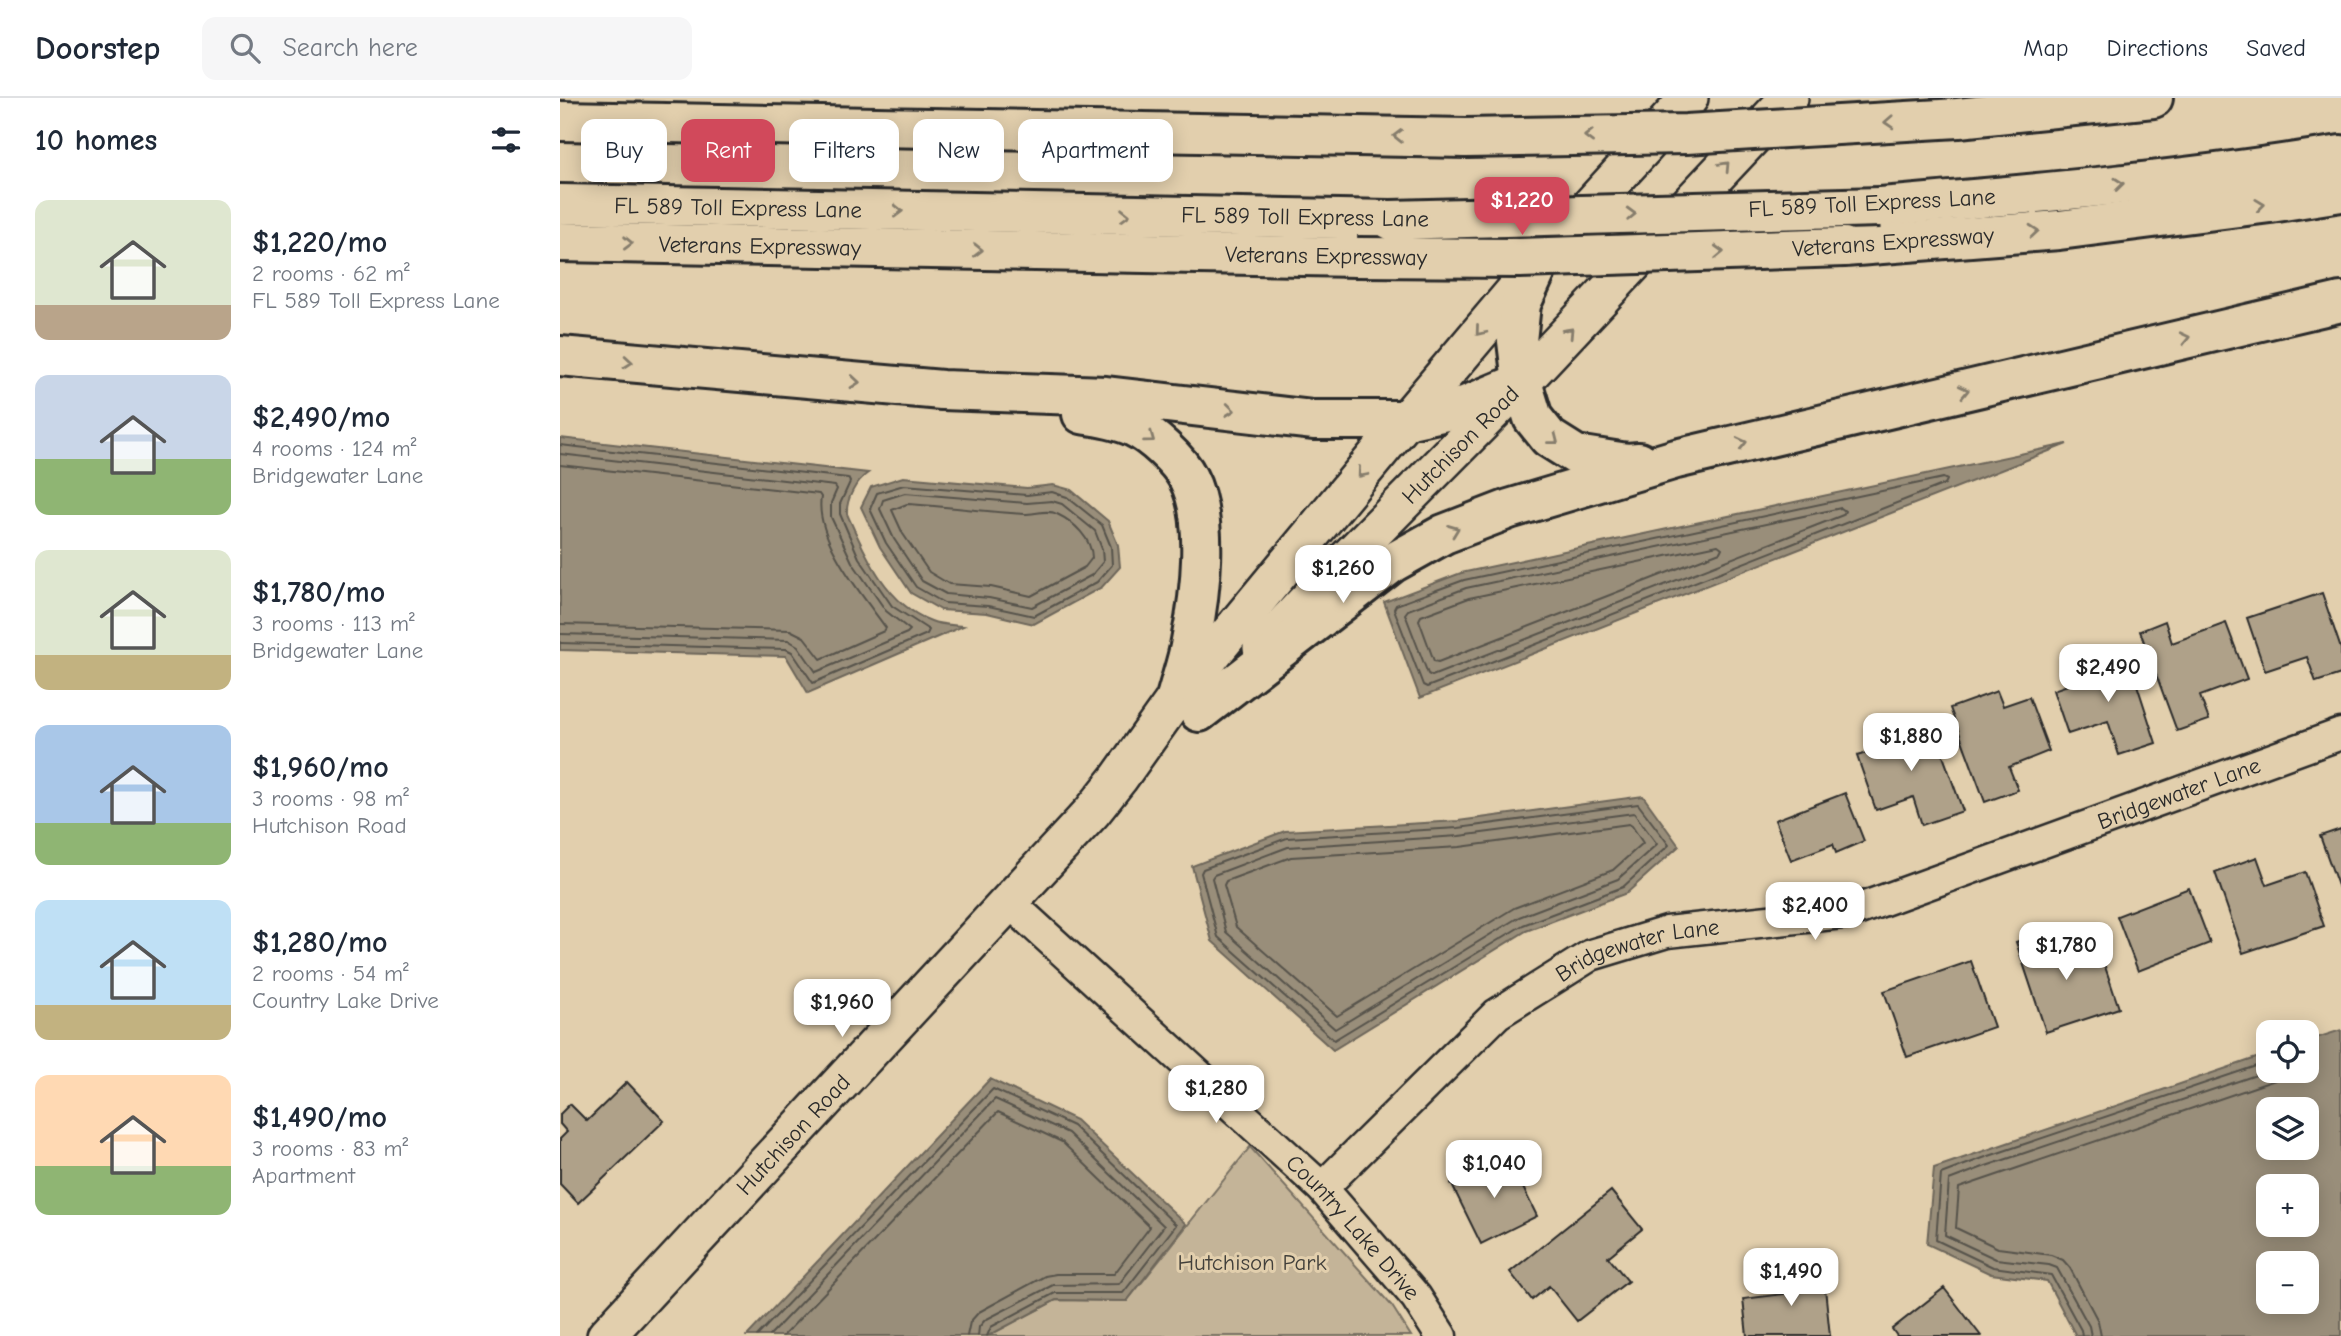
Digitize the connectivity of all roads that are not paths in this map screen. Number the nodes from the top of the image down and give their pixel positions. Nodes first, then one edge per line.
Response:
1 (1689, 98) edge
2 (1789, 98) edge
3 (2153, 98) edge
4 (560, 121) edge
5 (2341, 155) edge
6 (2341, 192) edge
7 (560, 204) edge
8 (560, 242) edge
9 (1541, 260) junction
10 (2341, 302) edge
11 (560, 356) edge
12 (1522, 382) junction
13 (942, 390) junction
14 (1406, 420) junction
15 (1676, 459) junction
16 (1187, 705) junction
17 (2341, 734) edge
18 (1009, 902) junction
19 (1322, 1188) junction
20 (606, 1336) edge
21 (1441, 1336) edge

1 - 9 street, Hutchison Road
12 -> 2 street, Hutchison Road
3 -> 4 highway, bridge
7 -> 5 highway, FL 589 Toll Express Lane, bridge
8 -> 6 highway, Veterans Expressway, bridge
9 - 12 highway
9 -> 14 street, Hutchison Road
15 -> 10 highway
11 -> 13 highway
12 - 14 highway
12 -> 15 highway
12 - 16 street, Hutchison Road
13 -> 14 highway
13 -> 16 highway
14 -> 16 street, Hutchison Road
16 -> 15 highway
16 - 18 street, Hutchison Road
17 - 19 street, Bridgewater Lane
18 - 19 street, Country Lake Drive
18 - 20 street, Hutchison Road
19 - 21 street, Country Lake Drive

